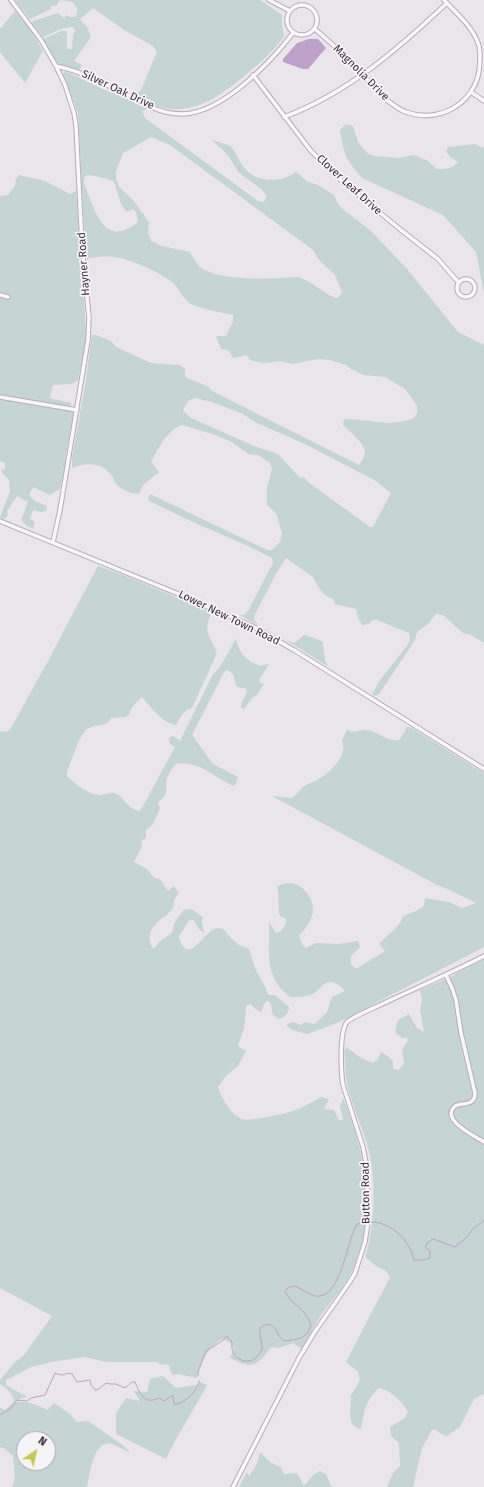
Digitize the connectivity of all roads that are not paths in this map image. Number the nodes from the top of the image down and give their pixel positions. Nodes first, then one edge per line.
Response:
1 (12, 0) edge
2 (269, 0) edge
3 (445, 2) edge
4 (290, 11) junction
5 (315, 29) junction
6 (293, 33) junction
7 (484, 43) edge
8 (479, 44) junction
9 (56, 66) junction
10 (364, 74) junction
11 (253, 75) junction
12 (470, 92) junction
13 (484, 101) edge
14 (284, 117) junction
15 (459, 283) junction
16 (0, 295) edge
17 (8, 297) dead end
18 (0, 397) edge
19 (77, 410) junction
20 (0, 521) edge
21 (53, 542) junction
22 (484, 769) edge
23 (484, 956) edge
24 (446, 975) junction
25 (484, 1142) edge
26 (233, 1487) edge

1 - 9 street, Hayner Road
2 - 4 street
3 - 8 street, Magnolia Drive
3 - 10 street
4 - 5 street
4 - 6 street
5 - 6 street
5 - 10 street, Magnolia Drive
6 - 11 street, Silver Oak Drive
7 - 8 street
8 - 12 street, Magnolia Drive
9 - 11 street, Silver Oak Drive
9 - 19 street, Hayner Road
10 - 12 street, Magnolia Drive
10 - 14 street
11 - 14 street, Clover Leaf Drive
12 - 13 street
14 - 15 street, Clover Leaf Drive
15 - 15 street, Clover Leaf Drive
16 - 17 street
18 - 19 street
19 - 21 street, Hayner Road
20 - 21 street, Lower New Town Road
21 - 22 street, Lower New Town Road
23 - 24 street, Button Road
24 - 25 street
24 - 26 street, Button Road

